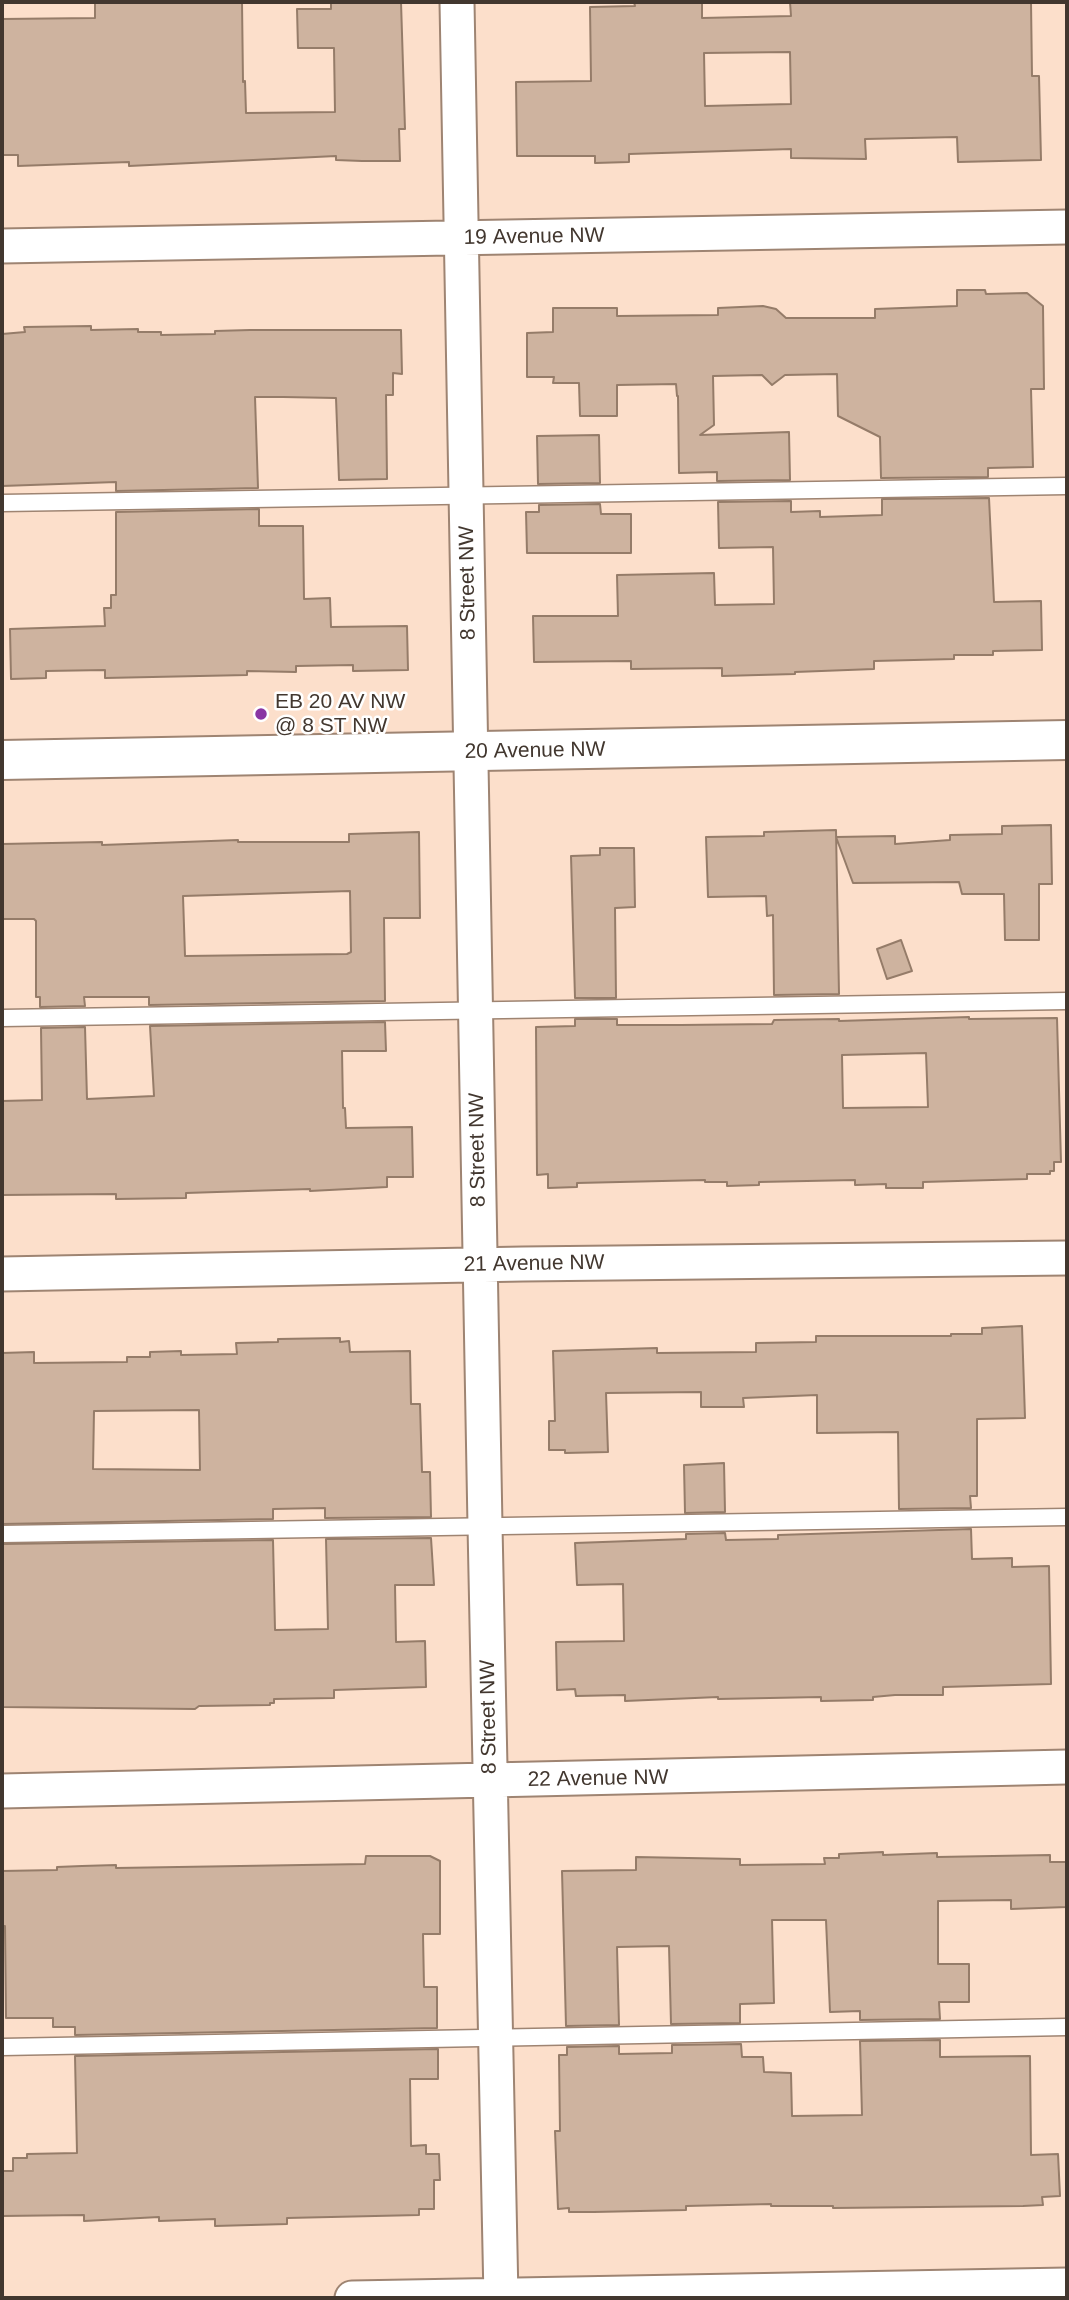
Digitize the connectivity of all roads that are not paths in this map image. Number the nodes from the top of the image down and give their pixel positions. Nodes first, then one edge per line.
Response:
1 (457, 2) edge
2 (1067, 227) edge
3 (462, 238) junction
4 (2, 246) edge
5 (1067, 486) edge
6 (466, 495) junction
7 (2, 503) edge
8 (1067, 740) edge
9 (471, 752) junction
10 (2, 760) edge
11 (1067, 1001) edge
12 (475, 1010) junction
13 (2, 1018) edge
14 (1067, 1258) edge
15 (480, 1265) junction
16 (2, 1274) edge
17 (1067, 1517) edge
18 (485, 1526) junction
19 (2, 1534) edge
20 (1067, 1767) edge
21 (490, 1781) junction
22 (2, 1791) edge
23 (1067, 2027) edge
24 (495, 2039) junction
25 (2, 2047) edge
26 (1067, 2284) edge
27 (501, 2297) edge
28 (352, 2298) edge

1 - 3 street, 8 Street NW
2 - 3 street, 19 Avenue NW
3 - 4 street, 19 Avenue NW
3 - 6 street, 8 Street NW
5 - 6 lane
6 - 7 lane
6 - 9 street, 8 Street NW
8 - 9 street, 20 Avenue NW
9 - 10 street, 20 Avenue NW
9 - 12 street, 8 Street NW
11 - 12 lane
12 - 13 lane
12 - 15 street, 8 Street NW
14 - 15 street, 21 Avenue NW
15 - 16 street, 21 Avenue NW
15 - 18 street, 8 Street NW
17 - 18 lane
18 - 19 lane
18 - 21 street, 8 Street NW
20 - 21 street, 22 Avenue NW
21 - 22 street, 22 Avenue NW
21 - 24 street, 8 Street NW
23 - 24 lane
24 - 25 lane
24 - 27 street, 8 Street NW
26 - 27 street
27 - 28 street

